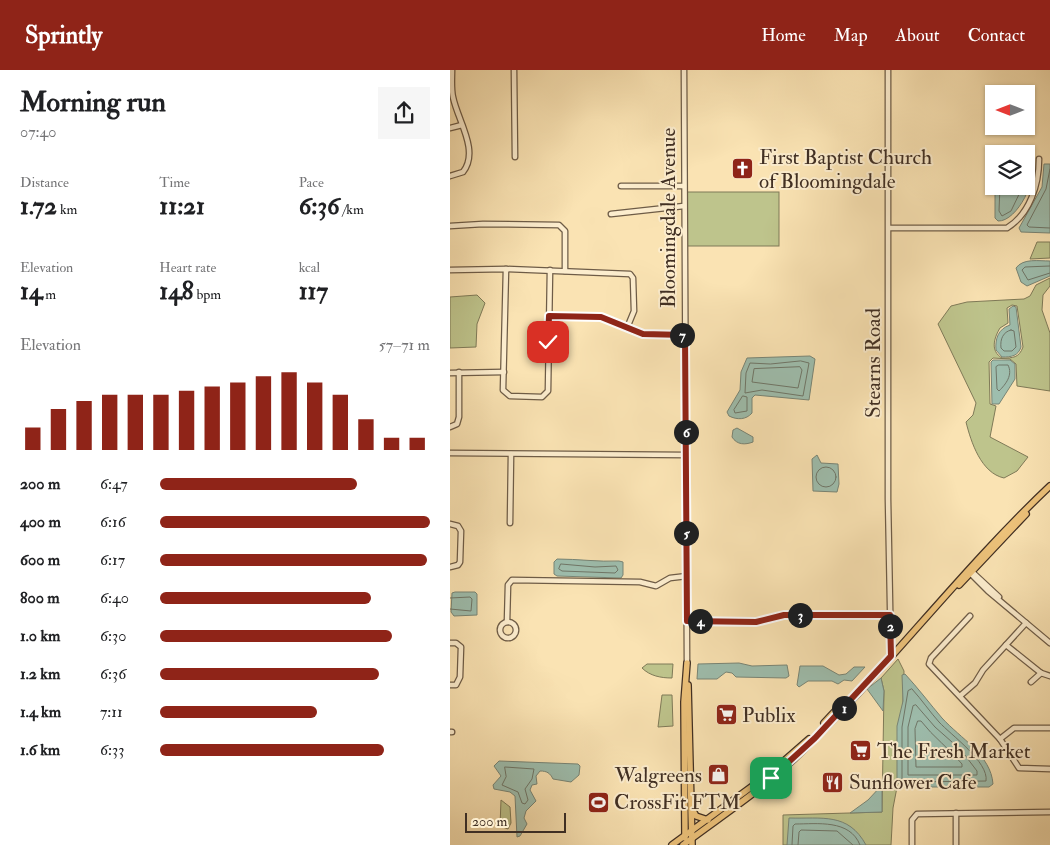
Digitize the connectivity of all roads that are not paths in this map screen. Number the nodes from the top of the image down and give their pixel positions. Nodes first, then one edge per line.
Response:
1 (452, 70) edge
2 (514, 70) edge
3 (684, 70) edge
4 (888, 70) edge
5 (451, 81) edge
6 (462, 125) junction
7 (450, 128) edge
8 (514, 157) dead end
9 (1039, 159) dead end
10 (450, 176) edge
11 (621, 186) dead end
12 (684, 186) junction
13 (684, 206) junction
14 (611, 214) dead end
15 (450, 226) edge
16 (889, 228) junction
17 (506, 269) junction
18 (450, 270) edge
19 (550, 270) junction
20 (565, 271) junction
21 (549, 316) junction
22 (627, 328) junction
23 (685, 335) junction
24 (458, 372) junction
25 (504, 372) junction
26 (450, 373) edge
27 (450, 427) edge
28 (450, 452) edge
29 (511, 454) junction
30 (686, 455) junction
31 (1050, 486) edge
32 (510, 523) dead end
33 (450, 524) edge
34 (450, 567) edge
35 (973, 571) junction
36 (687, 576) junction
37 (890, 615) junction
38 (970, 616) dead end
39 (687, 621) junction
40 (508, 622) dead end
41 (1026, 623) junction
42 (450, 642) edge
43 (1050, 643) edge
44 (1006, 645) junction
45 (891, 656) junction
46 (687, 663) junction
47 (881, 667) junction
48 (1041, 673) junction
49 (1050, 676) edge
50 (1031, 682) dead end
51 (450, 685) edge
52 (960, 696) junction
53 (1050, 728) edge
54 (1000, 739) junction
55 (1050, 769) edge
56 (692, 809) junction
57 (1050, 812) edge
58 (956, 813) junction
59 (708, 820) junction
60 (692, 831) junction
61 (684, 836) junction
62 (692, 842) edge
63 (672, 845) edge
64 (684, 845) edge
65 (912, 845) edge
66 (956, 845) edge

1 - 5 street
2 - 8 street
3 - 12 street, Bloomingdale Avenue
4 - 16 street, Stearns Road
5 - 6 street
6 - 7 street
6 - 10 street
9 - 16 street
11 - 12 street
12 - 13 street, Bloomingdale Avenue
13 - 14 street
13 - 23 street, Bloomingdale Avenue
15 - 20 street
16 - 37 street, Stearns Road
17 - 18 street
17 - 19 street
17 - 25 street
19 - 20 street
19 - 21 street
20 - 22 street
21 - 22 street
21 - 25 street
22 - 23 street
23 - 30 street, Bloomingdale Avenue
24 - 25 street
24 - 26 street
24 - 27 street
28 - 29 street
29 - 30 street
29 - 32 street
30 - 36 street, Bloomingdale Avenue
31 - 35 main road
33 - 34 street
35 - 41 street
35 - 45 main road
36 - 39 street, Bloomingdale Avenue
36 - 40 street
37 - 39 street
37 - 45 street, Stearns Road
38 - 52 street
39 - 46 street, Bloomingdale Avenue
41 - 43 street
41 - 44 street
42 - 51 street
44 - 48 street
44 - 52 street
45 - 47 main road
46 - 56 main road, Bloomingdale Avenue
46 - 61 main road
47 - 59 main road
47 - 62 main road
48 - 49 street
48 - 50 street
52 - 54 street
53 - 54 street
54 - 55 street
56 - 59 main road
56 - 60 main road, Bloomingdale Avenue
57 - 58 street
58 - 65 street
58 - 66 street
59 - 60 main road
60 - 61 main road
60 - 62 main road, Bloomingdale Avenue
61 - 63 main road
61 - 64 main road
62 - 64 main road

